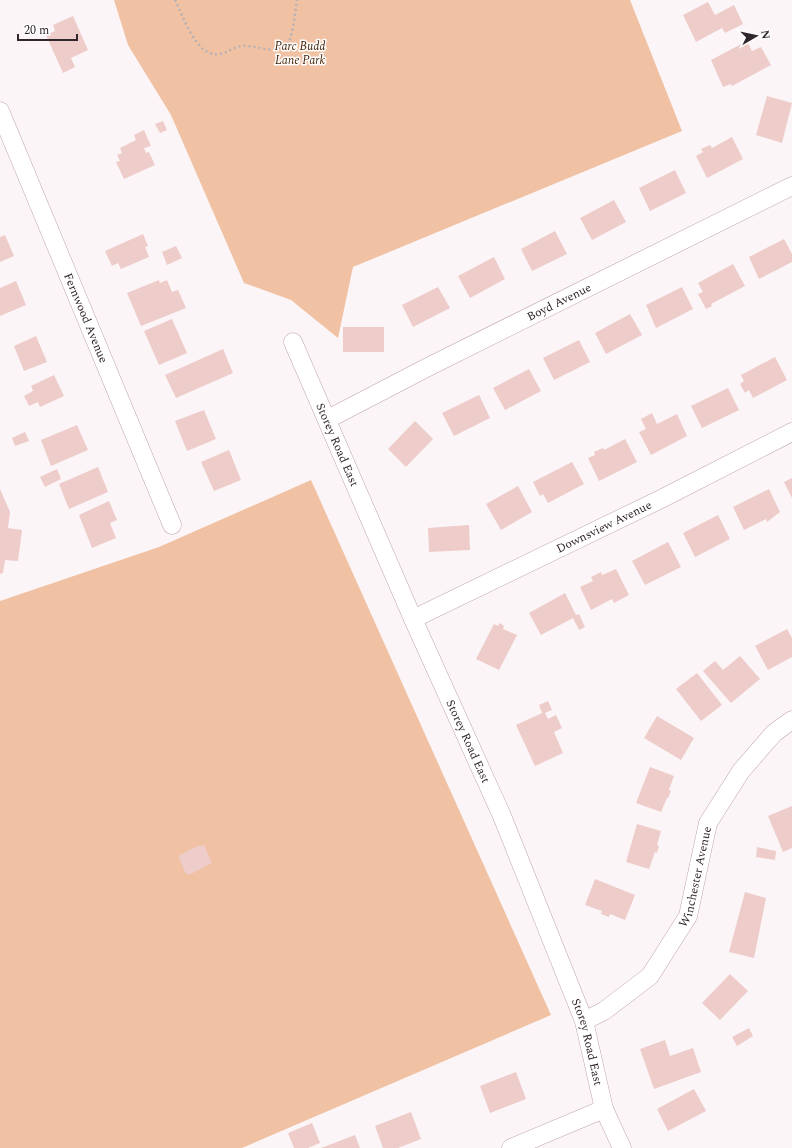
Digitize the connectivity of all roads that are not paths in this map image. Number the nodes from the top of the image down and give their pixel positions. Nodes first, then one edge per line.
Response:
1 (0, 111) edge
2 (792, 186) edge
3 (293, 342) dead end
4 (328, 419) junction
5 (792, 432) edge
6 (172, 525) dead end
7 (413, 619) junction
8 (792, 720) edge
9 (584, 1020) junction
10 (604, 1109) junction
11 (511, 1148) edge
12 (622, 1148) edge

1 - 6 street, Fernwood Avenue
2 - 4 street, Boyd Avenue
3 - 4 street, Storey Road East
4 - 7 street, Storey Road East
5 - 7 street, Downsview Avenue
7 - 9 street, Storey Road East
8 - 9 street, Winchester Avenue
9 - 10 street, Storey Road East
10 - 11 street
10 - 12 street, Storey Road East

